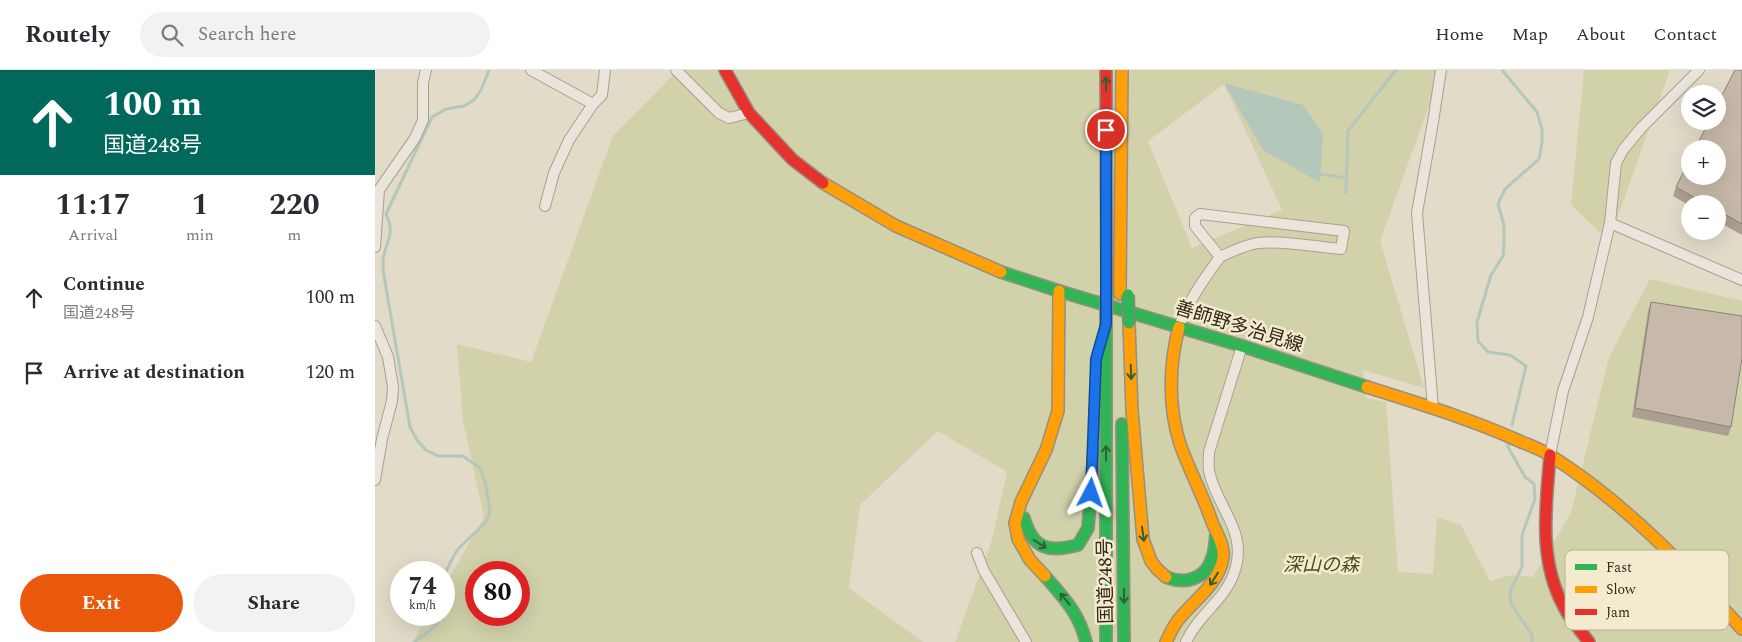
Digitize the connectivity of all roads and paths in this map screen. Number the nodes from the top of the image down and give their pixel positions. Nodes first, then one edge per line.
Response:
1 (426, 70) edge
2 (531, 70) edge
3 (605, 70) edge
4 (676, 70) edge
5 (725, 70) edge
6 (1106, 70) edge
7 (1122, 70) edge
8 (1441, 70) edge
9 (1699, 70) edge
10 (593, 104) junction
11 (749, 113) junction
12 (545, 206) dead end
13 (1611, 223) junction
14 (375, 247) edge
15 (1220, 257) junction
16 (1742, 280) edge
17 (1059, 291) junction
18 (1106, 320) junction
19 (1125, 322) junction
20 (375, 326) edge
21 (1179, 327) junction
22 (1242, 346) junction
23 (1433, 408) junction
24 (1095, 418) dead end
25 (1094, 437) dead end
26 (1550, 455) junction
27 (375, 480) edge
28 (1021, 502) junction
29 (1216, 534) junction
30 (1665, 550) edge
31 (977, 553) dead end
32 (1565, 609) edge
33 (1729, 615) edge
34 (1742, 629) edge
35 (1580, 630) edge
36 (1026, 642) edge
37 (1086, 642) edge
38 (1106, 642) edge
39 (1124, 642) edge
40 (1166, 642) edge
41 (1186, 642) edge
42 (1589, 642) edge

1 - 14 street
2 - 10 street
3 - 10 street
4 - 11 street
5 - 11 main road, 善師野多治見線
18 -> 6 main road, 国道248号, bridge
7 - 19 main road, 国道248号
8 - 23 street
9 - 13 street
10 - 12 street
11 - 17 main road, 善師野多治見線
13 - 16 street
13 - 26 street
15 - 15 street
15 - 21 street
17 - 21 main road, 善師野多治見線
17 - 28 main road
18 - 24 main road
38 -> 18 main road, 国道248号
19 -> 29 main road
19 -> 39 main road, 国道248号
20 - 27 street
21 - 22 main road, 善師野多治見線
21 - 29 main road
22 - 23 main road, 善師野多治見線
22 - 41 street
23 - 26 main road, 善師野多治見線
28 -> 25 main road
26 - 30 main road, 善師野多治見線
26 - 32 main road
37 -> 28 main road
29 -> 40 main road
31 - 36 street
33 - 34 main road, 善師野多治見線
35 - 42 main road

